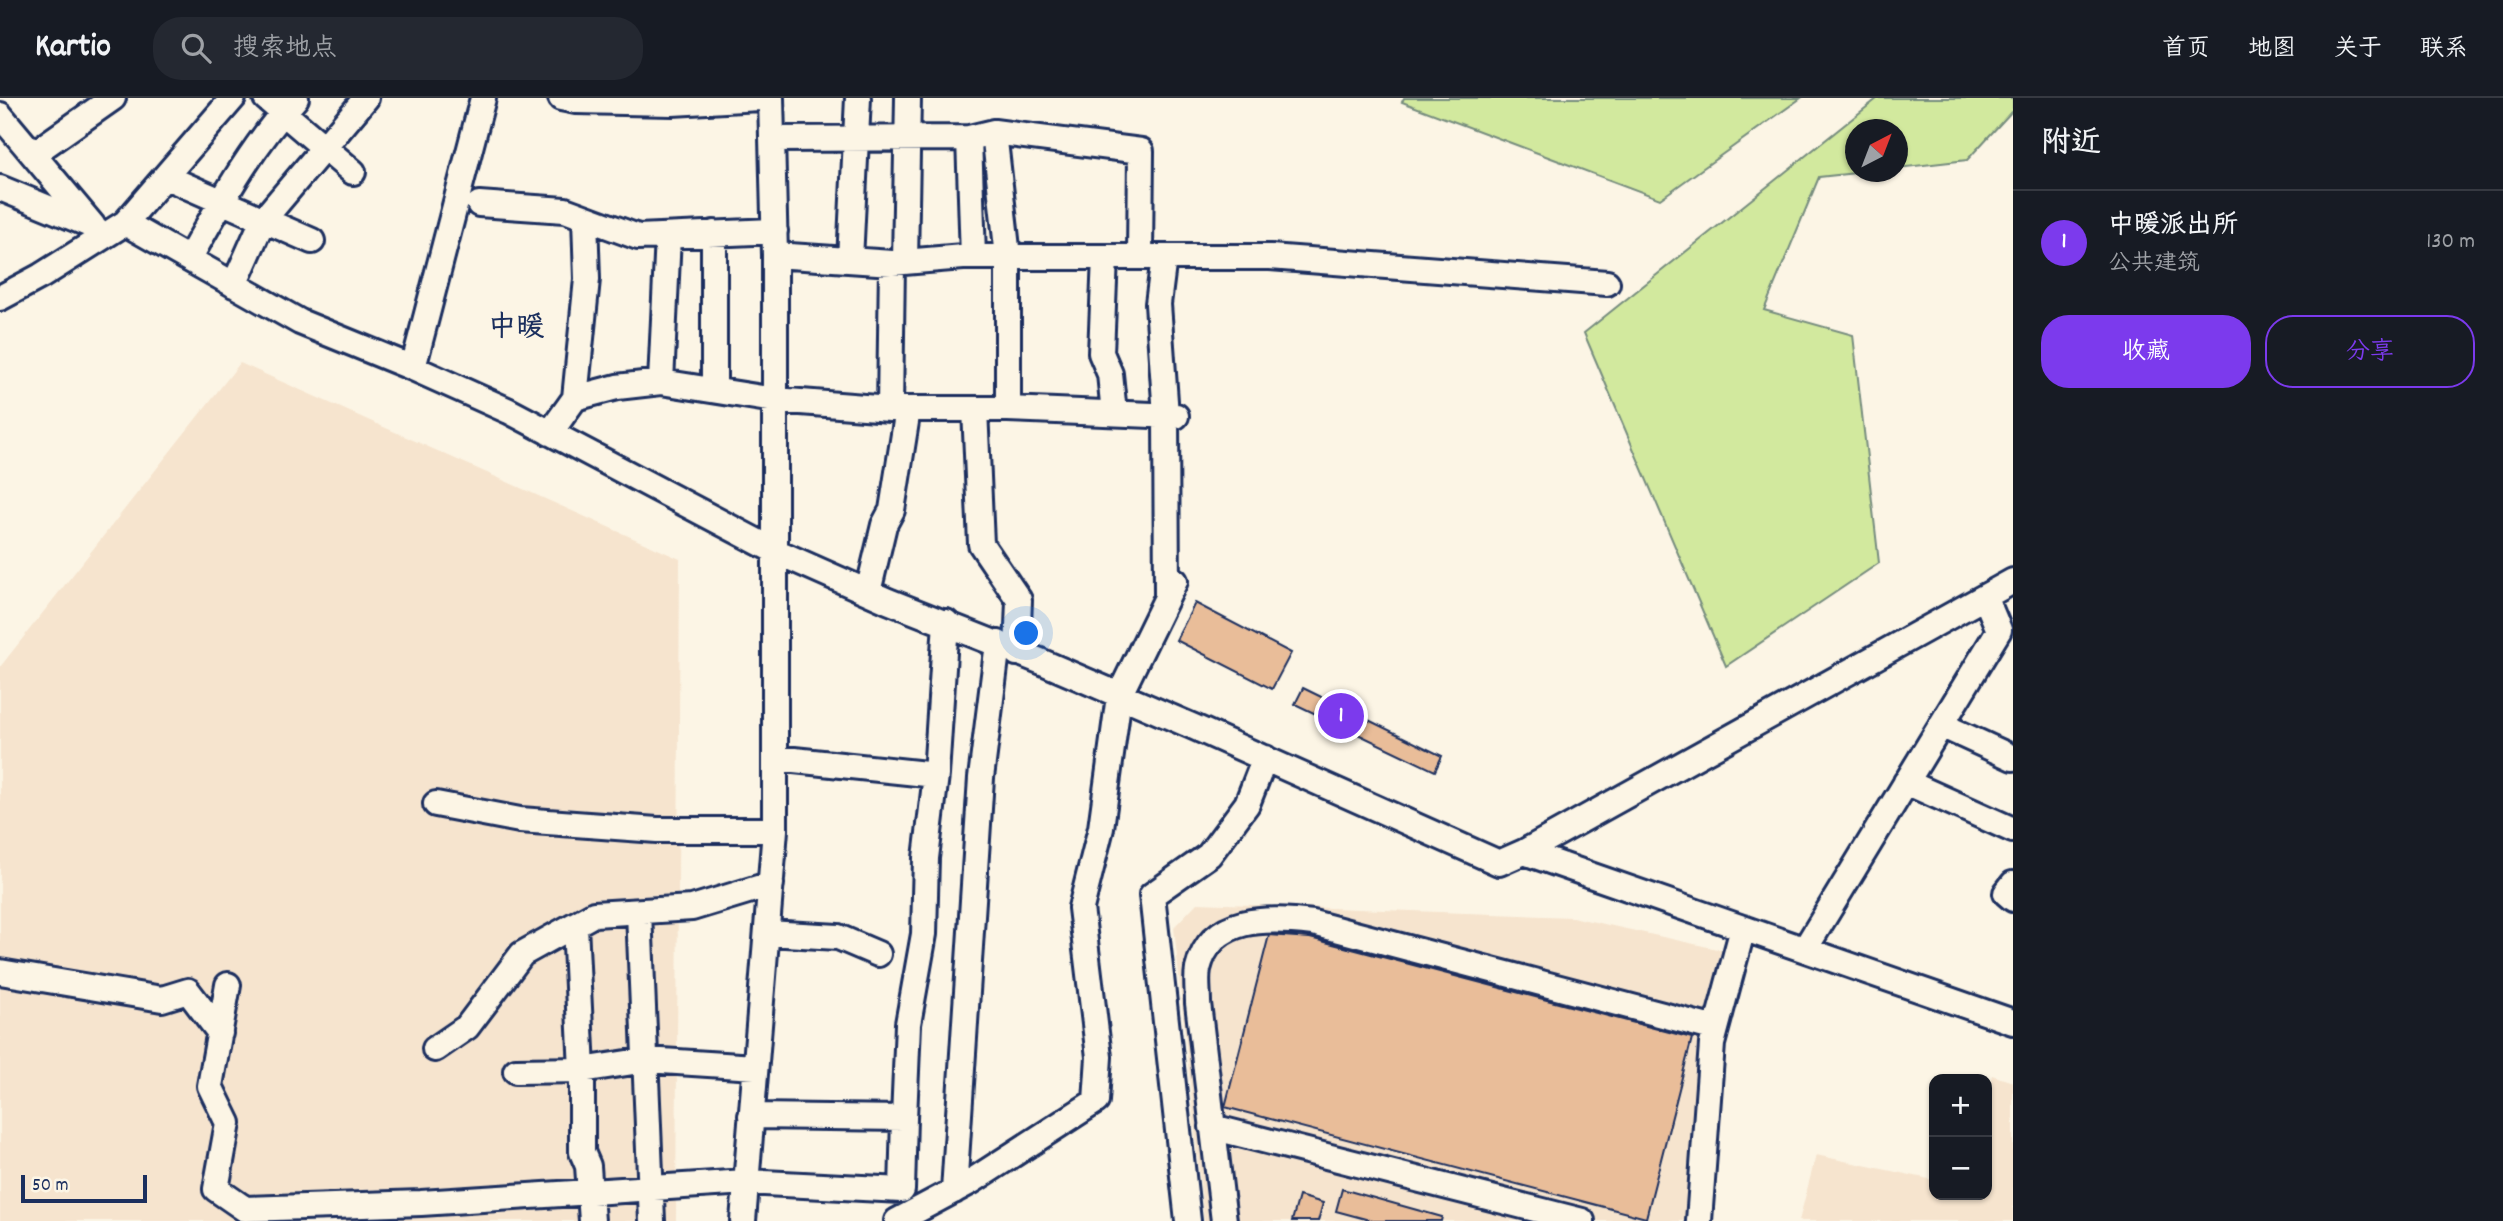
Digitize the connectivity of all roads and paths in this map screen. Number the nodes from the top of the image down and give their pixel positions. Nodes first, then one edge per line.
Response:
1 (113, 98) edge
2 (233, 98) edge
3 (366, 98) edge
4 (483, 98) edge
5 (561, 98) edge
6 (760, 98) edge
7 (771, 98) edge
8 (858, 98) edge
9 (908, 98) edge
10 (672, 100) edge
11 (281, 103) edge
12 (0, 115) edge
13 (994, 132) junction
14 (906, 138) junction
15 (969, 138) junction
16 (772, 139) junction
17 (856, 139) junction
18 (324, 148) junction
19 (33, 154) junction
20 (354, 172) dead end
21 (166, 177) junction
22 (11, 193) edge
23 (221, 201) junction
24 (479, 204) dead end
25 (0, 208) edge
26 (585, 218) junction
27 (263, 220) junction
28 (109, 228) junction
29 (714, 233) junction
30 (668, 236) junction
31 (312, 241) dead end
32 (775, 243) junction
33 (973, 257) junction
34 (1008, 257) junction
35 (1105, 257) junction
36 (1152, 257) junction
37 (189, 259) junction
38 (850, 260) junction
39 (898, 262) junction
40 (1607, 283) dead end
41 (234, 285) junction
42 (0, 299) edge
43 (413, 368) junction
44 (661, 382) junction
45 (714, 390) junction
46 (575, 398) junction
47 (775, 400) junction
48 (899, 409) junction
49 (975, 409) junction
50 (1009, 409) junction
51 (1114, 414) junction
52 (1171, 416) junction
53 (550, 433) junction
54 (775, 551) junction
55 (2013, 581) edge
56 (868, 593) junction
57 (2013, 615) edge
58 (946, 622) junction
59 (1007, 648) junction
60 (1119, 696) junction
61 (1941, 725) junction
62 (775, 758) junction
63 (1265, 758) junction
64 (2013, 758) edge
65 (936, 775) junction
66 (1906, 782) junction
67 (436, 804) dead end
68 (775, 830) junction
69 (2013, 830) edge
70 (1524, 852) junction
71 (771, 884) junction
72 (2013, 884) edge
73 (2013, 899) edge
74 (639, 912) junction
75 (575, 925) junction
76 (1743, 928) junction
77 (767, 933) junction
78 (1805, 950) junction
79 (878, 954) dead end
80 (0, 972) edge
81 (228, 985) dead end
82 (2013, 1022) edge
83 (1716, 1029) junction
84 (220, 1032) junction
85 (435, 1049) dead end
86 (646, 1060) junction
87 (755, 1067) junction
88 (582, 1070) junction
89 (516, 1071) dead end
90 (751, 1116) junction
91 (904, 1118) junction
92 (1212, 1127) junction
93 (746, 1182) junction
94 (650, 1189) junction
95 (902, 1189) junction
96 (954, 1191) junction
97 (589, 1192) junction
98 (920, 1215) edge
99 (1532, 1215) edge
100 (592, 1221) edge
101 (652, 1221) edge
102 (743, 1221) edge
103 (897, 1221) edge
104 (1188, 1221) edge
105 (1224, 1221) edge
106 (1582, 1221) edge
107 (1699, 1221) edge

1 - 19 street
2 - 21 street
3 - 18 street
4 - 43 street
5 - 10 street
6 - 10 street
7 - 16 street
8 - 17 street
9 - 14 street
11 - 18 street
11 - 23 street
12 - 19 street
13 - 15 street
13 - 34 street
13 - 36 street
14 - 15 street
14 - 17 street
14 - 39 street
15 - 33 street
16 - 17 street
16 - 32 street
17 - 38 street
18 - 20 street
18 - 27 street
19 - 28 street
21 - 23 street
21 - 28 street
22 - 25 street
22 - 28 street
23 - 27 street
23 - 37 street
24 - 26 street
26 - 30 street
26 - 46 street
27 - 31 street
27 - 41 street
28 - 37 street
28 - 42 street
29 - 30 street
29 - 32 street
29 - 45 street
30 - 44 street
32 - 38 street
32 - 47 street
33 - 34 street
33 - 39 street
34 - 35 street
34 - 50 street
35 - 36 street
35 - 51 street
36 - 40 street
36 - 52 street
37 - 41 street
38 - 39 street
39 - 48 street
41 - 43 street
43 - 53 street
44 - 45 street
44 - 46 street
45 - 47 street
46 - 53 street
47 - 48 street
47 - 54 street
48 - 49 street
48 - 56 street
49 - 50 street
49 - 59 street
50 - 51 street
51 - 52 street
52 - 60 street
53 - 54 street
54 - 56 street
54 - 62 street
55 - 70 street
56 - 58 street
57 - 61 street
58 - 59 street
58 - 65 street
59 - 60 street
59 - 96 street
60 - 63 street
60 - 96 street
61 - 64 street
61 - 66 street
62 - 65 street
62 - 68 street
63 - 70 street
63 - 104 street
65 - 91 street
66 - 69 street
66 - 78 street
67 - 68 street
68 - 71 street
70 - 76 street
71 - 74 street
71 - 77 street
72 - 73 street
74 - 75 street
74 - 86 street
75 - 85 street
75 - 88 street
76 - 78 street
76 - 83 street
77 - 79 street
77 - 87 street
78 - 82 street
80 - 84 street
81 - 84 street
83 - 92 street
83 - 107 street
84 - 97 street
86 - 87 street
86 - 88 street
86 - 94 street
87 - 90 street
88 - 89 street
88 - 97 street
90 - 91 street
90 - 93 street
91 - 95 street
92 - 99 street
92 - 105 street
93 - 94 street
93 - 95 street
93 - 102 street
94 - 97 street
94 - 101 street
95 - 98 street
96 - 98 street
97 - 100 street
98 - 103 street
99 - 106 street

